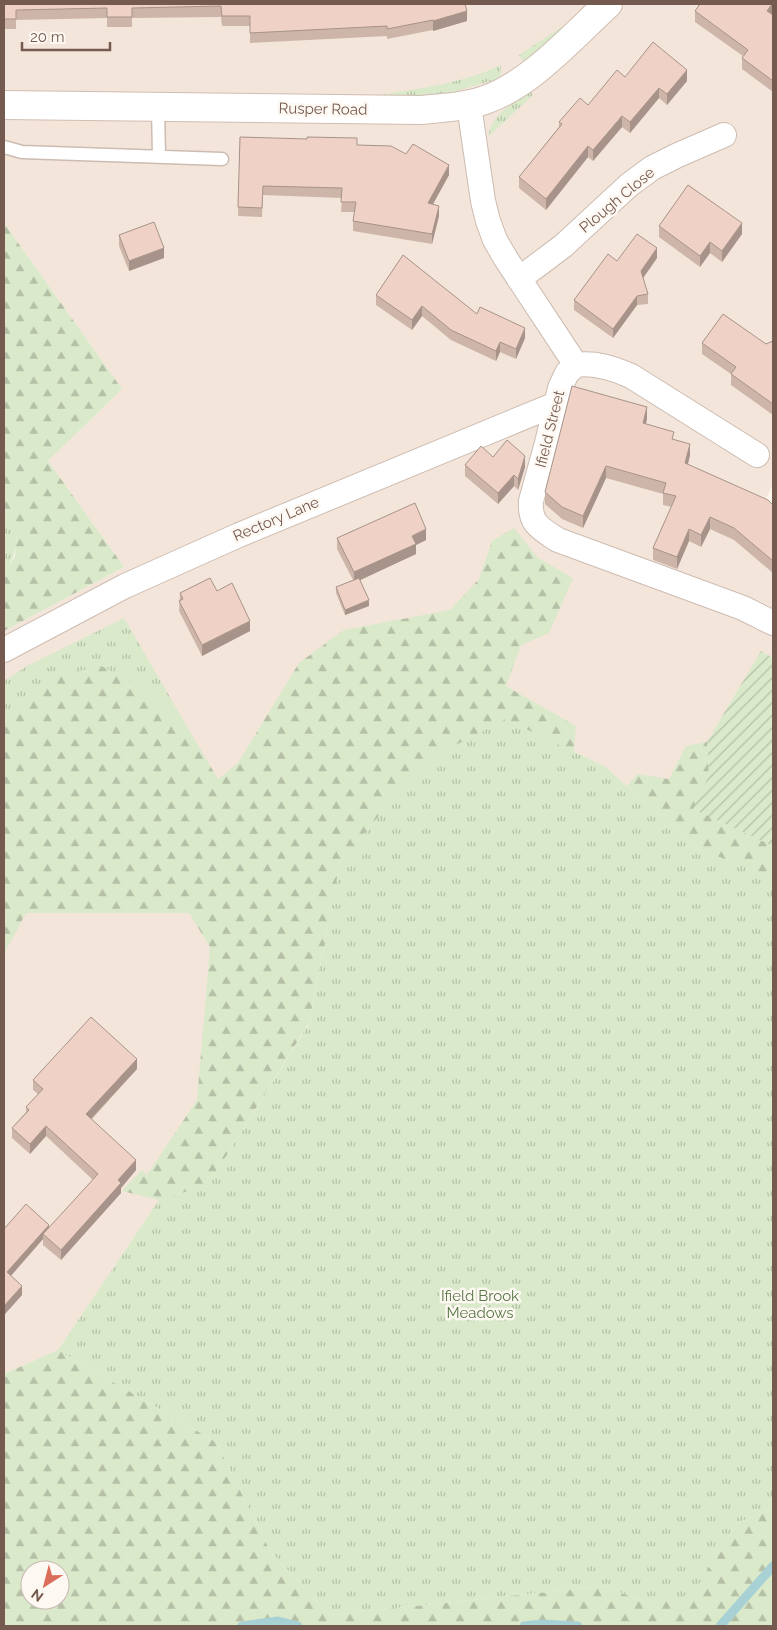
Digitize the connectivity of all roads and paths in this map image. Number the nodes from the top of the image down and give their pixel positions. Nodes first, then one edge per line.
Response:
1 (608, 4) edge
2 (4, 105) edge
3 (469, 105) junction
4 (158, 107) junction
5 (724, 135) dead end
6 (4, 147) edge
7 (158, 156) junction
8 (222, 158) dead end
9 (519, 279) junction
10 (576, 365) junction
11 (556, 404) junction
12 (757, 455) dead end
13 (773, 623) edge
14 (4, 650) edge

1 - 3 street, Rusper Road
2 - 4 street, Rusper Road
3 - 4 street, Rusper Road
3 - 9 street
4 - 7 lane
5 - 9 street, Plough Close
6 - 7 lane
7 - 8 lane
9 - 10 street
10 - 11 street, Ifield Street
10 - 12 street
11 - 13 street, Ifield Street
11 - 14 street, Rectory Lane

